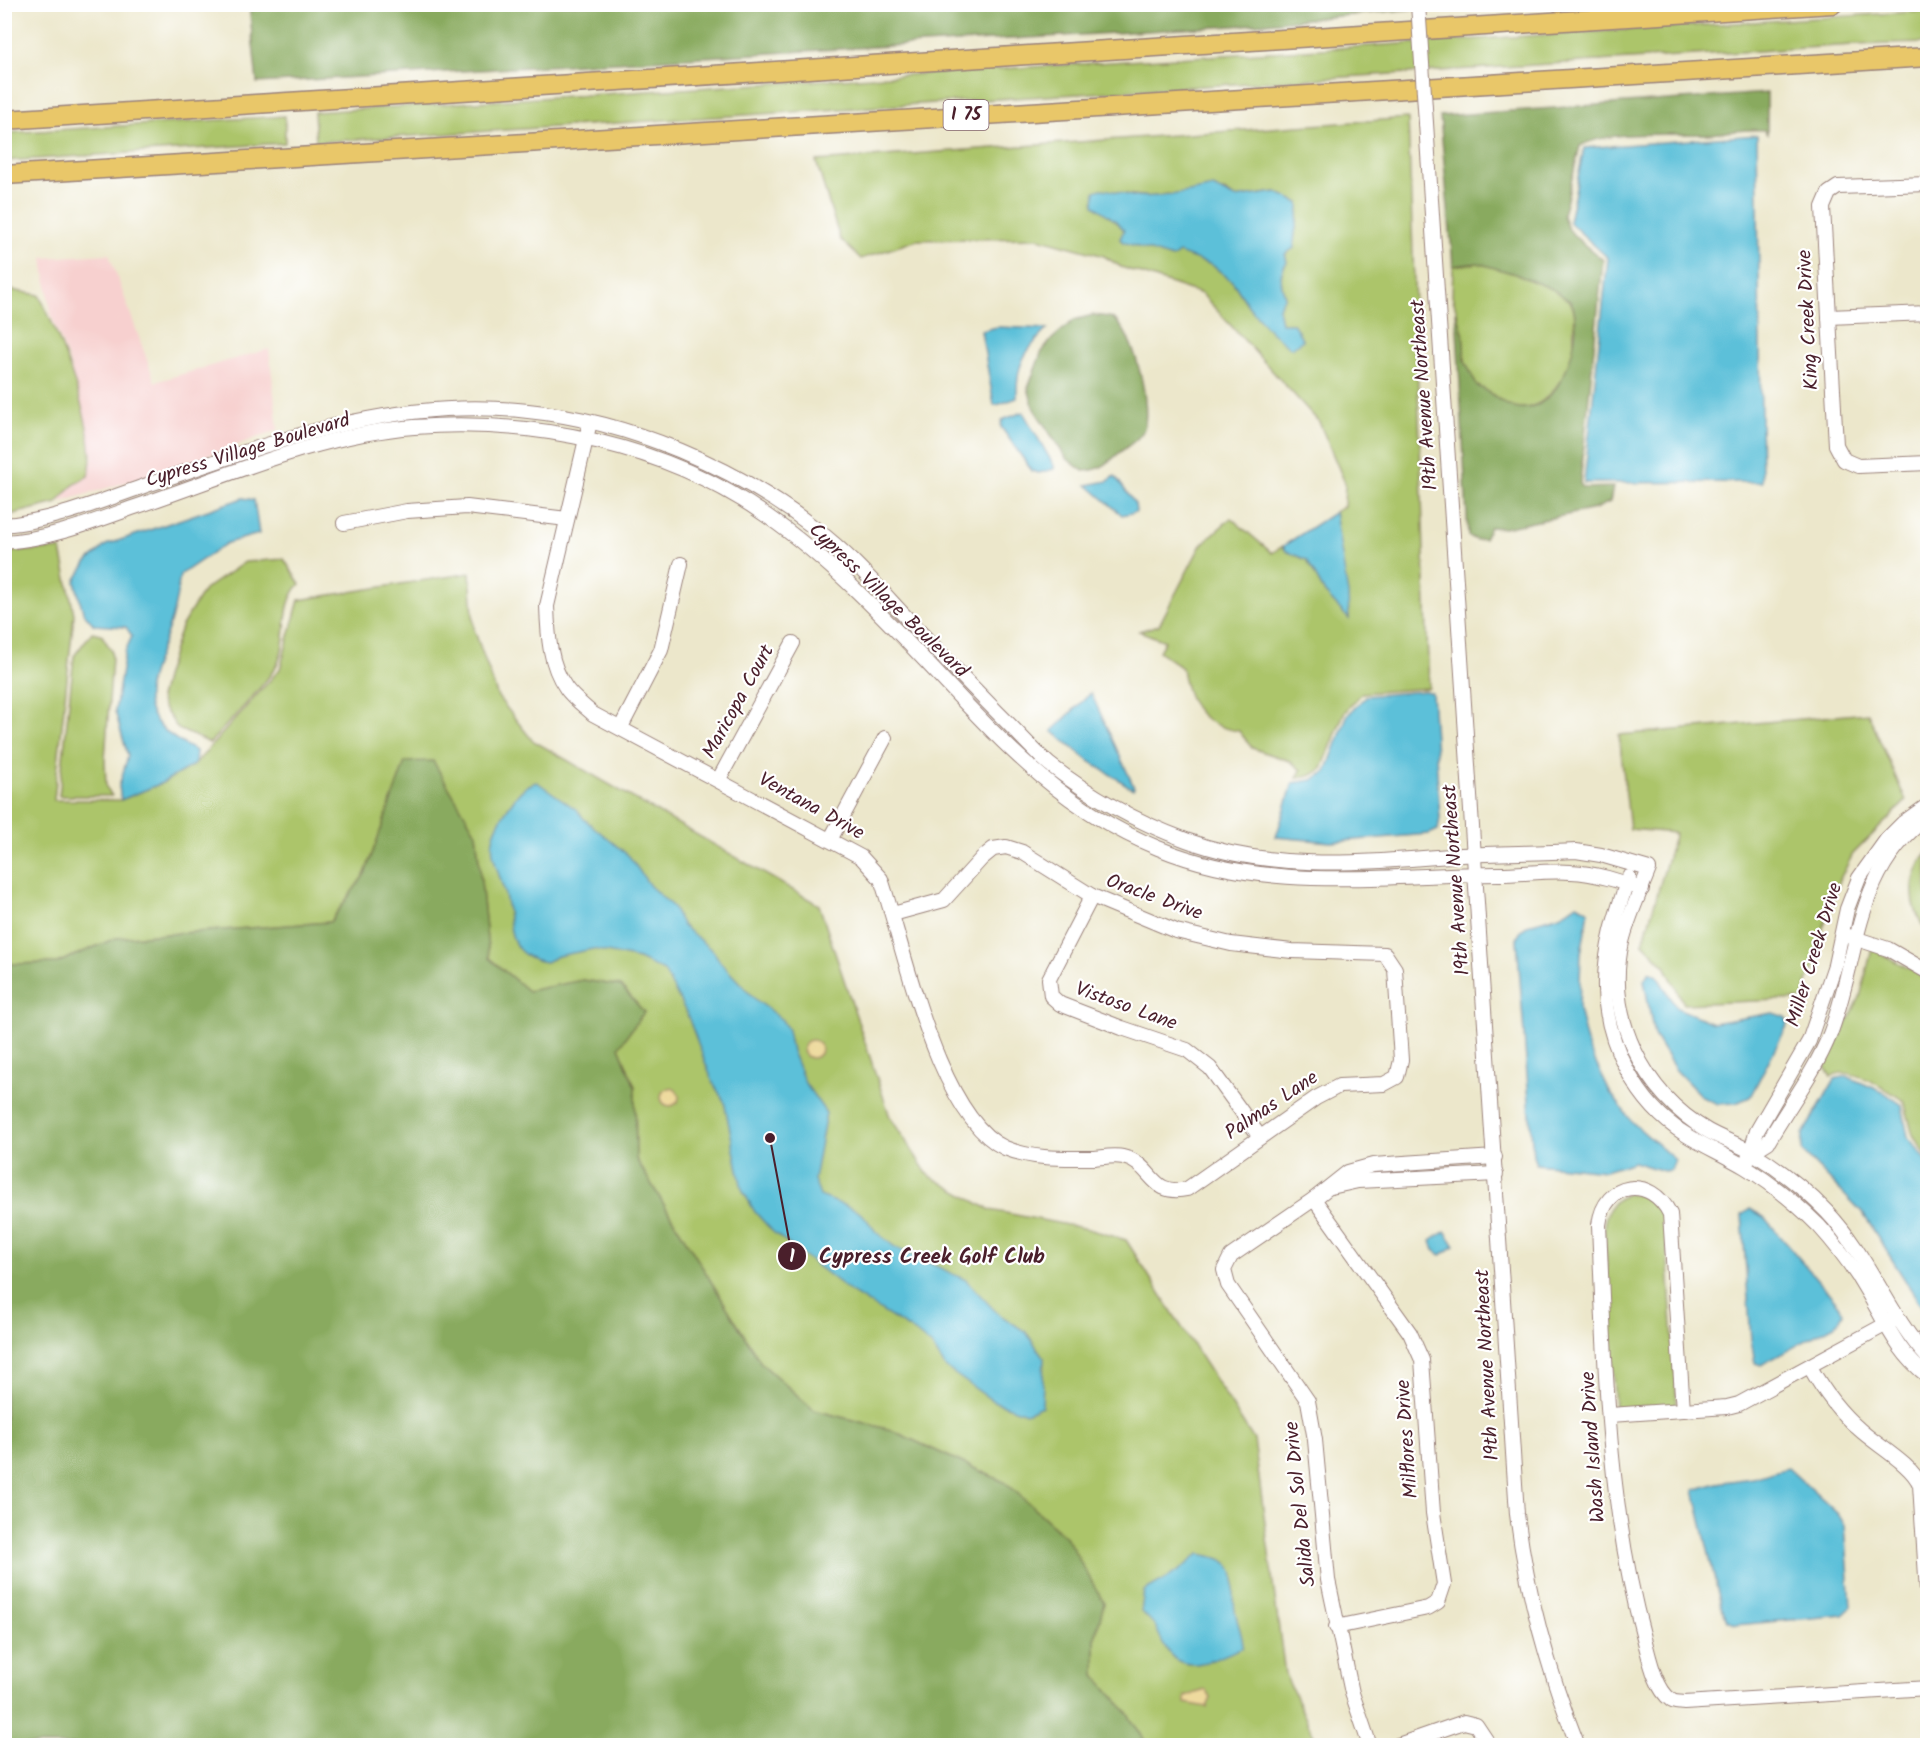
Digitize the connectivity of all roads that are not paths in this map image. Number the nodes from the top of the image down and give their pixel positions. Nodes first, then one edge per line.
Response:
1 (1418, 4) edge
2 (1833, 4) edge
3 (1928, 57) edge
4 (4, 120) edge
5 (4, 175) edge
6 (1928, 184) edge
7 (1928, 313) edge
8 (1829, 317) junction
9 (590, 422) junction
10 (586, 439) junction
11 (1928, 463) edge
12 (567, 519) junction
13 (344, 523) dead end
14 (4, 525) edge
15 (4, 542) edge
16 (681, 564) dead end
17 (793, 644) dead end
18 (621, 727) junction
19 (885, 738) dead end
20 (719, 779) junction
21 (1928, 805) edge
22 (1928, 817) edge
23 (830, 840) junction
24 (1891, 843) junction
25 (1474, 854) junction
26 (1633, 864) junction
27 (1476, 873) junction
28 (1626, 884) junction
29 (1642, 889) junction
30 (1092, 896) junction
31 (893, 914) junction
32 (1842, 934) junction
33 (1857, 938) junction
34 (1928, 972) edge
35 (1398, 1003) joint
36 (1260, 1137) junction
37 (1752, 1152) junction
38 (1495, 1157) junction
39 (1429, 1162) junction
40 (1410, 1163) junction
41 (1744, 1166) junction
42 (1496, 1174) junction
43 (1430, 1177) junction
44 (1411, 1179) junction
45 (1329, 1187) junction
46 (1174, 1192) joint
47 (1314, 1199) junction
48 (1898, 1318) junction
49 (1885, 1325) junction
50 (1928, 1358) edge
51 (1810, 1367) junction
52 (1928, 1376) edge
53 (1683, 1410) junction
54 (1610, 1415) junction
55 (1926, 1550) edge
56 (1928, 1608) edge
57 (1336, 1627) junction
58 (1928, 1688) edge
59 (1371, 1746) edge
60 (1395, 1746) edge
61 (1490, 1746) edge
62 (1578, 1746) edge

1 - 25 street, 19th Avenue Northeast, bridge
2 - 4 highway
3 - 5 highway, I 75
6 - 8 street, King Creek Drive
7 - 8 street
8 - 11 street, King Creek Drive
9 - 10 street, Ventana Drive
9 - 14 street, Cypress Village Boulevard
9 - 25 street, Cypress Village Boulevard
10 - 12 street, Ventana Drive
10 - 15 street, Cypress Village Boulevard
10 - 27 street, Cypress Village Boulevard
12 - 13 street
12 - 18 street, Ventana Drive
16 - 18 street
17 - 20 street, Maricopa Court
18 - 20 street, Ventana Drive
19 - 23 street
20 - 23 street, Ventana Drive
21 - 24 street, Miller Creek Drive
22 - 24 street, Miller Creek Drive
23 - 31 street, Ventana Drive
24 - 32 street, Miller Creek Drive
24 - 33 street, Miller Creek Drive
25 - 26 street, Cypress Village Boulevard
25 - 27 street, 19th Avenue Northeast
26 - 28 street
26 - 29 street, Cypress Village Boulevard
27 - 28 street, Cypress Village Boulevard
27 - 38 street, 19th Avenue Northeast
28 - 29 street, Cypress Village Boulevard
28 - 41 street
29 - 37 street
30 - 31 street, Oracle Drive
30 - 35 street, Oracle Drive
30 - 36 street, Vistoso Lane
31 - 46 street, Ventana Drive
32 - 33 street
32 - 37 street, Miller Creek Drive
33 - 34 street
33 - 37 street, Miller Creek Drive
35 - 36 street, Palmas Lane
36 - 46 street, Palmas Lane
37 - 41 street
37 - 48 street
38 - 39 street, Salida Del Sol Drive
38 - 42 street, 19th Avenue Northeast
39 - 40 street, Salida Del Sol Drive
39 - 43 street
40 - 44 street
40 - 45 street, Salida Del Sol Drive
41 - 49 street
42 - 43 street, Salida Del Sol Drive
42 - 62 street, 19th Avenue Northeast
43 - 44 street, Salida Del Sol Drive
44 - 45 street, Salida Del Sol Drive
45 - 47 street, Salida Del Sol Drive
47 - 57 street, Salida Del Sol Drive
47 - 57 street, Milflores Drive
48 - 49 street
48 - 50 street
49 - 51 street
49 - 52 street
51 - 53 street
51 - 55 street
53 - 54 street
53 - 54 street, Wash Island Drive
54 - 58 street, Wash Island Drive
55 - 56 street
57 - 59 street, Salida Del Sol Drive
60 - 61 street

